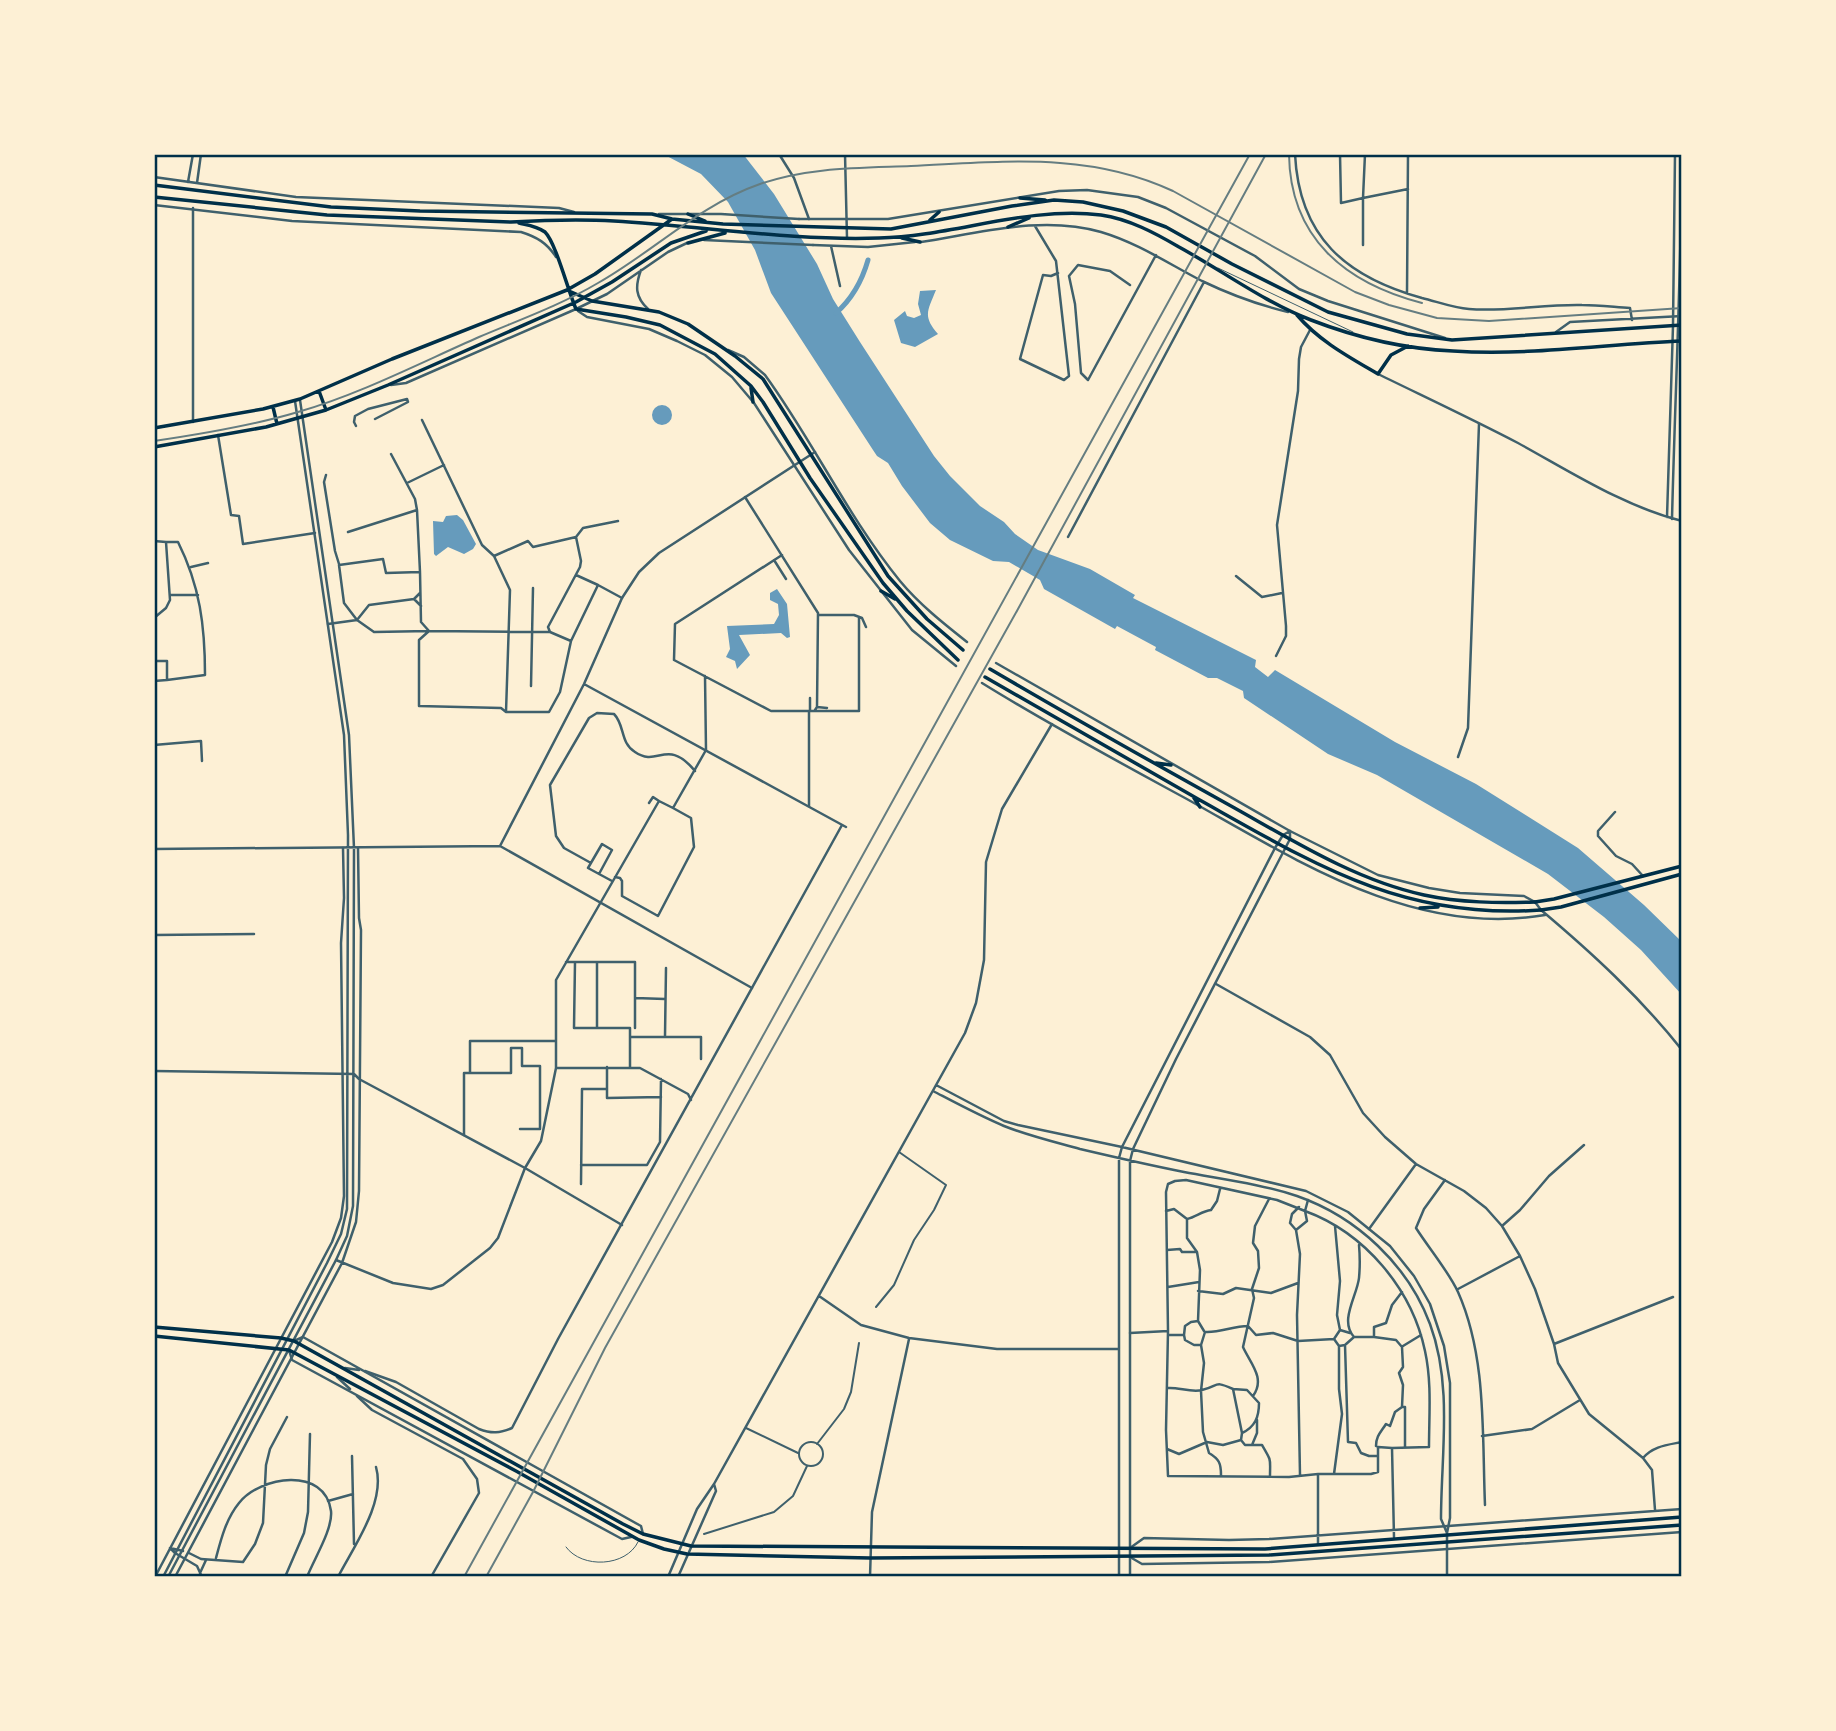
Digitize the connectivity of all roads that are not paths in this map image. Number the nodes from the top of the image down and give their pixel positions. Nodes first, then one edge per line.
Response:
1 (193, 154) edge
2 (201, 154) edge
3 (779, 154) edge
4 (845, 154) edge
5 (1295, 154) edge
6 (1340, 154) edge
7 (1365, 154) edge
8 (1408, 154) edge
9 (1675, 154) edge
10 (1682, 154) edge
11 (154, 177) edge
12 (188, 182) junction
13 (197, 183) junction
14 (154, 185) edge
15 (1408, 189) junction
16 (154, 197) edge
17 (1020, 198) junction
18 (1363, 198) junction
19 (1054, 200) junction
20 (154, 205) edge
21 (193, 208) junction
22 (939, 212) junction
23 (584, 214) junction
24 (652, 214) junction
25 (688, 214) junction
26 (1035, 216) junction
27 (672, 219) junction
28 (809, 219) junction
29 (847, 220) junction
30 (928, 221) junction
31 (511, 222) junction
32 (711, 223) junction
33 (667, 225) junction
34 (1034, 225) junction
35 (1008, 227) junction
36 (848, 229) junction
37 (711, 230) junction
38 (730, 232) junction
39 (896, 237) junction
40 (847, 238) junction
41 (920, 242) junction
42 (688, 243) junction
43 (1363, 245) dead end
44 (831, 246) junction
45 (1156, 255) junction
46 (557, 258) junction
47 (1216, 267) junction
48 (641, 270) junction
49 (1058, 273) junction
50 (1204, 282) junction
51 (1130, 285) dead end
52 (840, 286) dead end
53 (567, 290) junction
54 (1407, 293) junction
55 (592, 301) junction
56 (576, 309) junction
57 (648, 309) junction
58 (1295, 313) junction
59 (1681, 316) edge
60 (1674, 317) junction
61 (1632, 320) junction
62 (1673, 326) junction
63 (1681, 326) edge
64 (1310, 330) junction
65 (1356, 333) junction
66 (1552, 335) junction
67 (1452, 340) junction
68 (1679, 342) edge
69 (1408, 346) junction
70 (1378, 374) junction
71 (388, 385) junction
72 (751, 386) junction
73 (319, 391) junction
74 (297, 400) junction
75 (753, 402) junction
76 (273, 407) junction
77 (326, 410) junction
78 (300, 419) junction
79 (375, 419) dead end
80 (422, 420) dead end
81 (193, 422) junction
82 (276, 424) junction
83 (1479, 424) junction
84 (356, 426) dead end
85 (154, 428) edge
86 (218, 435) junction
87 (154, 447) edge
88 (391, 454) dead end
89 (812, 454) junction
90 (799, 462) junction
91 (444, 465) junction
92 (793, 466) junction
93 (326, 475) dead end
94 (407, 483) junction
95 (746, 497) junction
96 (417, 510) junction
97 (1667, 517) junction
98 (1672, 519) junction
99 (1682, 519) edge
100 (618, 521) dead end
101 (348, 532) dead end
102 (315, 533) junction
103 (576, 537) junction
104 (1068, 537) dead end
105 (154, 541) edge
106 (166, 542) junction
107 (782, 555) junction
108 (494, 556) junction
109 (774, 560) junction
110 (208, 563) dead end
111 (340, 565) junction
112 (190, 567) junction
113 (420, 572) junction
114 (576, 575) junction
115 (1236, 576) dead end
116 (786, 579) dead end
117 (598, 585) junction
118 (533, 588) dead end
119 (881, 591) junction
120 (421, 592) junction
121 (1282, 593) junction
122 (198, 595) junction
123 (170, 596) junction
124 (622, 598) junction
125 (414, 599) junction
126 (898, 601) junction
127 (421, 606) junction
128 (818, 615) junction
129 (859, 617) junction
130 (154, 618) edge
131 (357, 620) junction
132 (331, 624) junction
133 (866, 627) dead end
134 (429, 631) junction
135 (510, 631) junction
136 (532, 631) junction
137 (550, 632) junction
138 (571, 641) junction
139 (967, 642) dead end
140 (963, 650) dead end
141 (1276, 656) dead end
142 (958, 660) dead end
143 (154, 661) edge
144 (996, 663) dead end
145 (956, 666) dead end
146 (990, 669) dead end
147 (705, 676) junction
148 (985, 677) dead end
149 (167, 680) junction
150 (154, 681) edge
151 (982, 683) dead end
152 (583, 684) junction
153 (531, 685) dead end
154 (810, 698) dead end
155 (827, 708) dead end
156 (812, 710) junction
157 (506, 712) junction
158 (1052, 724) junction
159 (154, 745) edge
160 (706, 750) junction
161 (1458, 757) dead end
162 (202, 761) dead end
163 (1152, 762) junction
164 (1171, 765) junction
165 (695, 771) junction
166 (1193, 796) junction
167 (659, 801) junction
168 (649, 803) dead end
169 (809, 806) junction
170 (1200, 807) junction
171 (673, 808) junction
172 (1615, 812) dead end
173 (1290, 831) junction
174 (1283, 835) junction
175 (1290, 839) junction
176 (1278, 843) junction
177 (500, 846) junction
178 (1286, 847) junction
179 (345, 848) junction
180 (356, 848) junction
181 (1275, 848) junction
182 (154, 849) edge
183 (1283, 852) junction
184 (591, 863) junction
185 (1682, 866) edge
186 (610, 872) dead end
187 (599, 874) junction
188 (1682, 874) edge
189 (1643, 876) junction
190 (607, 878) junction
191 (613, 879) junction
192 (601, 902) junction
193 (1535, 902) junction
194 (1450, 907) junction
195 (1420, 908) junction
196 (1541, 910) junction
197 (1546, 915) junction
198 (254, 934) dead end
199 (154, 935) edge
200 (566, 962) junction
201 (575, 962) junction
202 (597, 962) junction
203 (666, 968) dead end
204 (1216, 984) junction
205 (752, 988) junction
206 (635, 998) junction
207 (665, 999) junction
208 (597, 1028) junction
209 (632, 1028) junction
210 (665, 1036) junction
211 (632, 1037) junction
212 (556, 1041) junction
213 (1682, 1049) edge
214 (701, 1059) dead end
215 (630, 1067) junction
216 (556, 1068) junction
217 (607, 1068) junction
218 (154, 1071) edge
219 (470, 1073) junction
220 (346, 1074) junction
221 (354, 1074) junction
222 (359, 1079) junction
223 (661, 1079) junction
224 (936, 1085) junction
225 (607, 1089) junction
226 (933, 1091) junction
227 (661, 1097) junction
228 (691, 1100) junction
229 (520, 1129) dead end
230 (541, 1129) junction
231 (464, 1135) junction
232 (1584, 1145) dead end
233 (1122, 1147) junction
234 (1132, 1149) junction
235 (899, 1152) junction
236 (1119, 1158) junction
237 (1130, 1160) junction
238 (1416, 1164) junction
239 (582, 1166) junction
240 (525, 1168) junction
241 (1445, 1180) junction
242 (581, 1184) dead end
243 (1220, 1189) junction
244 (1269, 1199) junction
245 (1308, 1200) junction
246 (1298, 1207) junction
247 (1305, 1210) junction
248 (1166, 1211) junction
249 (1188, 1219) junction
250 (622, 1225) junction
251 (1335, 1225) junction
252 (1502, 1226) junction
253 (1369, 1229) junction
254 (1296, 1230) junction
255 (1359, 1243) junction
256 (1167, 1250) junction
257 (1197, 1252) junction
258 (1520, 1256) junction
259 (336, 1260) junction
260 (342, 1263) junction
261 (1199, 1282) junction
262 (1298, 1283) junction
263 (1167, 1287) junction
264 (1252, 1289) junction
265 (1457, 1290) junction
266 (1198, 1291) junction
267 (1402, 1292) junction
268 (820, 1296) junction
269 (1673, 1297) dead end
270 (876, 1307) dead end
271 (1198, 1321) junction
272 (1248, 1326) junction
273 (154, 1327) edge
274 (1340, 1330) junction
275 (1205, 1332) junction
276 (1130, 1333) junction
277 (1168, 1333) junction
278 (1350, 1333) junction
279 (1184, 1335) junction
280 (1421, 1335) junction
281 (154, 1336) edge
282 (1354, 1337) junction
283 (1374, 1337) junction
284 (281, 1338) junction
285 (303, 1338) junction
286 (909, 1338) junction
287 (287, 1339) junction
288 (1335, 1339) junction
289 (294, 1340) junction
290 (1298, 1340) junction
291 (859, 1343) dead end
292 (299, 1344) junction
293 (1554, 1344) junction
294 (1201, 1345) junction
295 (1345, 1345) junction
296 (1339, 1346) junction
297 (276, 1347) junction
298 (1402, 1347) junction
299 (283, 1348) junction
300 (1118, 1349) junction
301 (289, 1350) junction
302 (295, 1353) junction
303 (291, 1359) junction
304 (342, 1368) junction
305 (359, 1370) junction
306 (332, 1372) junction
307 (1168, 1388) junction
308 (1233, 1389) junction
309 (1201, 1391) junction
310 (354, 1393) junction
311 (1253, 1396) junction
312 (1580, 1400) junction
313 (1402, 1407) junction
314 (287, 1417) dead end
315 (1257, 1420) junction
316 (746, 1428) junction
317 (1242, 1433) junction
318 (310, 1434) dead end
319 (1482, 1436) junction
320 (1241, 1440) junction
321 (1207, 1442) junction
322 (1682, 1442) edge
323 (817, 1444) junction
324 (1252, 1445) junction
325 (1378, 1447) junction
326 (1405, 1447) junction
327 (1392, 1448) junction
328 (1167, 1449) junction
329 (799, 1454) junction
330 (1379, 1455) junction
331 (352, 1456) dead end
332 (1643, 1458) junction
333 (807, 1466) junction
334 (376, 1467) dead end
335 (1318, 1474) junction
336 (1334, 1474) junction
337 (1221, 1475) junction
338 (1300, 1475) junction
339 (1270, 1476) junction
340 (266, 1483) junction
341 (308, 1483) junction
342 (714, 1484) junction
343 (353, 1494) junction
344 (328, 1501) junction
345 (1485, 1505) dead end
346 (1682, 1509) edge
347 (1656, 1510) junction
348 (1682, 1517) edge
349 (1446, 1525) junction
350 (1682, 1525) edge
351 (1394, 1529) junction
352 (1682, 1532) edge
353 (1447, 1533) junction
354 (642, 1534) junction
355 (704, 1534) dead end
356 (1318, 1535) junction
357 (634, 1536) junction
358 (1394, 1537) junction
359 (639, 1539) junction
360 (1447, 1542) junction
361 (354, 1544) junction
362 (681, 1544) junction
363 (1318, 1544) junction
364 (566, 1546) dead end
365 (691, 1546) junction
366 (870, 1547) junction
367 (170, 1548) junction
368 (1119, 1548) junction
369 (1130, 1548) junction
370 (1447, 1548) junction
371 (180, 1549) junction
372 (677, 1552) junction
373 (188, 1553) junction
374 (177, 1554) junction
375 (687, 1554) junction
376 (1119, 1557) junction
377 (1130, 1557) junction
378 (185, 1558) junction
379 (216, 1558) junction
380 (870, 1558) junction
381 (207, 1559) junction
382 (201, 1575) edge
383 (155, 1577) edge
384 (163, 1577) edge
385 (168, 1577) edge
386 (175, 1577) edge
387 (285, 1577) edge
388 (307, 1577) edge
389 (338, 1577) edge
390 (431, 1577) edge
391 (668, 1577) edge
392 (678, 1577) edge
393 (870, 1577) edge
394 (1119, 1577) edge
395 (1130, 1577) edge
396 (1447, 1577) edge

1 - 12 street
2 - 13 street
3 - 28 street
4 - 29 street
5 - 54 street
6 - 18 street
7 - 18 street
8 - 15 street
9 - 60 street
10 - 59 street
11 - 12 street
12 - 13 street
13 - 23 street
14 - 23 main road
15 - 18 street
15 - 54 street
16 - 31 main road
17 - 19 main road
17 - 22 street
17 - 67 street
18 - 43 street
19 - 30 main road
19 - 67 main road
20 - 21 street
21 - 46 street
21 - 81 street
22 - 29 street
22 - 30 main road
23 - 24 main road
24 - 25 street
24 - 27 main road
25 - 28 street
25 - 32 main road
26 - 35 main road
26 - 39 main road
26 - 47 main road
27 - 32 main road
27 - 33 main road
28 - 29 street
29 - 36 street
30 - 36 main road
31 - 33 main road
31 - 46 main road
32 - 36 main road
33 - 37 main road
33 - 53 main road
34 - 35 street
34 - 45 street
34 - 49 street
35 - 41 street
36 - 40 street
37 - 38 main road
37 - 71 main road
38 - 40 main road
38 - 42 main road
39 - 40 main road
39 - 41 main road
41 - 44 street
42 - 44 street
42 - 48 street
44 - 52 street
45 - 50 street
45 - 51 street
46 - 53 main road
47 - 58 main road
47 - 65 lane
48 - 55 street
48 - 57 street
49 - 49 street
50 - 58 street
50 - 104 street
53 - 55 main road
53 - 56 main road
53 - 73 main road
54 - 61 street
55 - 56 street
55 - 57 main road
56 - 71 street
56 - 72 main road
56 - 75 street
57 - 89 main road
58 - 64 main road
58 - 65 main road
59 - 60 street
59 - 63 street
60 - 61 street
60 - 62 street
61 - 66 street
62 - 63 main road
62 - 66 main road
62 - 68 street
63 - 68 street
64 - 70 main road
64 - 121 street
65 - 69 main road
66 - 67 main road
68 - 69 main road
68 - 97 street
68 - 98 street
69 - 70 main road
70 - 83 street
71 - 77 main road
72 - 75 main road
72 - 90 main road
73 - 74 main road
73 - 77 main road
74 - 76 main road
74 - 78 street
75 - 92 street
76 - 81 main road
76 - 82 main road
77 - 78 main road
78 - 82 main road
78 - 102 street
78 - 132 street
79 - 84 street
80 - 91 street
81 - 85 main road
82 - 86 main road
83 - 97 street
83 - 161 street
86 - 87 main road
86 - 102 street
88 - 94 street
89 - 90 street
89 - 139 street
89 - 140 main road
90 - 92 street
90 - 126 main road
91 - 94 street
91 - 108 street
92 - 95 street
92 - 119 street
93 - 111 street
94 - 96 street
95 - 107 street
95 - 124 street
96 - 101 street
96 - 113 street
97 - 98 street
98 - 99 street
100 - 103 street
102 - 132 street
103 - 108 street
103 - 114 street
105 - 106 street
106 - 112 street
106 - 123 street
107 - 109 street
107 - 128 street
108 - 135 street
109 - 116 street
109 - 147 street
110 - 112 street
111 - 113 street
111 - 131 street
112 - 122 street
113 - 120 street
114 - 117 street
114 - 137 street
115 - 121 street
117 - 124 street
117 - 138 street
118 - 136 street
119 - 126 main road
119 - 145 street
120 - 125 street
120 - 127 street
121 - 141 street
122 - 123 street
122 - 149 street
123 - 130 street
124 - 152 street
125 - 127 street
125 - 131 street
126 - 142 main road
127 - 134 street
128 - 129 street
128 - 156 street
129 - 133 street
129 - 156 street
131 - 132 street
131 - 134 street
132 - 179 street
132 - 180 street
134 - 135 street
134 - 157 street
135 - 136 street
135 - 157 street
136 - 137 street
136 - 153 street
137 - 138 street
138 - 157 street
143 - 149 street
144 - 164 street
146 - 163 main road
147 - 156 street
147 - 160 street
148 - 166 main road
149 - 150 street
151 - 158 street
152 - 160 street
152 - 177 street
154 - 156 street
155 - 156 street
156 - 169 street
158 - 170 street
158 - 224 street
159 - 162 street
160 - 165 street
160 - 169 street
163 - 164 main road
163 - 174 main road
164 - 173 street
165 - 171 street
165 - 184 street
166 - 170 main road
166 - 176 main road
167 - 168 street
167 - 171 street
167 - 191 street
169 - 205 street
170 - 181 street
171 - 191 street
172 - 189 street
173 - 174 street
173 - 175 street
173 - 193 street
174 - 175 main road
174 - 176 street
175 - 178 street
175 - 193 main road
176 - 178 main road
176 - 181 street
177 - 180 street
177 - 192 street
178 - 183 street
178 - 194 main road
179 - 180 street
179 - 182 street
179 - 220 street
180 - 221 street
180 - 222 street
181 - 183 street
181 - 233 street
183 - 195 street
183 - 204 street
184 - 187 street
184 - 187 street
185 - 189 main road
186 - 190 street
187 - 190 street
188 - 196 main road
189 - 193 main road
190 - 191 street
191 - 192 street
192 - 200 street
192 - 205 street
193 - 196 street
194 - 195 main road
194 - 196 main road
195 - 197 street
196 - 197 street
197 - 213 street
198 - 199 street
200 - 201 street
200 - 212 street
201 - 202 street
201 - 208 street
202 - 206 street
202 - 208 street
203 - 207 street
204 - 234 street
204 - 238 street
205 - 228 street
206 - 207 street
206 - 209 street
207 - 210 street
208 - 209 street
209 - 211 street
210 - 211 street
210 - 214 street
211 - 215 street
212 - 216 street
212 - 219 street
215 - 217 street
215 - 223 street
216 - 217 street
216 - 230 street
217 - 225 street
218 - 220 street
219 - 230 street
219 - 231 street
220 - 221 street
220 - 284 street
220 - 287 street
221 - 222 street
221 - 259 street
222 - 231 street
222 - 260 street
223 - 227 street
223 - 228 street
224 - 226 street
224 - 233 street
225 - 227 street
225 - 239 street
226 - 235 street
226 - 236 street
227 - 239 street
228 - 250 street
229 - 230 street
230 - 240 street
231 - 240 street
232 - 252 street
233 - 234 street
233 - 236 street
234 - 237 street
234 - 253 street
235 - 268 street
235 - 270 street
236 - 237 street
236 - 300 street
237 - 245 street
237 - 276 street
238 - 241 street
238 - 253 street
239 - 242 street
240 - 250 street
240 - 260 street
241 - 252 street
241 - 265 street
243 - 244 street
243 - 248 street
243 - 249 street
244 - 246 street
244 - 264 street
245 - 247 street
245 - 349 street
246 - 247 street
246 - 254 street
247 - 251 street
247 - 254 street
248 - 249 street
248 - 256 street
249 - 257 street
250 - 305 street
251 - 255 street
251 - 274 street
252 - 258 street
253 - 349 street
254 - 262 street
255 - 267 street
255 - 278 street
256 - 257 street
256 - 263 street
257 - 261 street
258 - 265 street
258 - 293 street
259 - 260 street
259 - 289 street
260 - 285 street
261 - 263 street
261 - 266 street
262 - 264 street
262 - 290 street
263 - 277 street
264 - 266 street
264 - 272 street
265 - 319 street
266 - 271 street
267 - 280 street
267 - 283 street
268 - 286 street
268 - 316 street
269 - 293 street
271 - 275 street
271 - 279 street
272 - 275 street
272 - 290 street
272 - 311 street
273 - 284 main road
274 - 278 street
274 - 288 street
275 - 294 street
276 - 277 street
276 - 369 street
277 - 279 street
277 - 307 street
278 - 282 street
279 - 294 street
280 - 298 street
280 - 326 street
281 - 297 main road
282 - 283 street
282 - 295 street
283 - 298 street
284 - 287 main road
284 - 297 street
285 - 289 street
285 - 292 street
285 - 305 street
286 - 300 street
286 - 366 street
287 - 289 main road
287 - 299 street
288 - 290 street
288 - 296 street
289 - 292 main road
289 - 301 street
290 - 338 street
291 - 323 street
292 - 302 street
292 - 304 main road
293 - 312 street
294 - 309 street
295 - 296 street
295 - 330 street
296 - 336 street
297 - 299 main road
297 - 367 street
298 - 313 street
299 - 301 main road
299 - 371 street
300 - 368 street
301 - 302 main road
301 - 303 street
301 - 371 street
302 - 303 street
302 - 306 main road
303 - 310 street
303 - 373 street
304 - 305 street
304 - 354 main road
305 - 354 street
306 - 310 street
306 - 357 main road
307 - 309 street
307 - 328 street
308 - 309 street
308 - 311 street
308 - 317 street
309 - 321 street
310 - 357 street
310 - 390 street
311 - 315 street
312 - 319 street
312 - 332 street
313 - 325 street
313 - 326 street
314 - 340 street
315 - 317 street
315 - 324 street
316 - 329 street
316 - 342 street
317 - 320 street
318 - 341 street
319 - 345 street
320 - 321 street
320 - 324 street
321 - 328 street
321 - 337 street
322 - 332 street
323 - 329 street
323 - 333 street
324 - 339 street
325 - 327 street
325 - 330 street
326 - 327 street
327 - 351 street
328 - 337 street
329 - 333 street
330 - 336 street
331 - 343 street
332 - 347 street
333 - 355 street
334 - 361 street
335 - 336 street
335 - 338 street
335 - 356 street
337 - 339 street
338 - 339 street
340 - 341 street
340 - 379 street
340 - 379 street
341 - 344 street
341 - 387 street
342 - 362 street
342 - 365 street
343 - 344 street
343 - 361 street
344 - 388 street
346 - 347 street
347 - 349 street
348 - 353 main road
349 - 351 street
349 - 353 street
350 - 360 main road
351 - 356 street
351 - 358 street
352 - 370 street
353 - 358 main road
353 - 360 street
354 - 359 lane
354 - 362 main road
356 - 363 street
356 - 369 street
357 - 359 main road
358 - 363 main road
359 - 364 lane
359 - 372 main road
360 - 370 street
360 - 377 main road
361 - 389 street
362 - 365 main road
362 - 372 street
363 - 369 main road
365 - 366 main road
365 - 375 street
366 - 368 main road
366 - 380 street
367 - 371 street
367 - 374 street
367 - 383 street
368 - 369 main road
368 - 376 street
369 - 377 street
370 - 377 street
370 - 396 street
371 - 373 street
371 - 374 street
372 - 375 main road
372 - 391 street
373 - 378 street
373 - 381 street
374 - 378 street
374 - 384 street
374 - 385 street
375 - 380 main road
375 - 392 street
376 - 377 main road
376 - 380 main road
376 - 394 street
377 - 395 street
378 - 382 street
378 - 386 street
379 - 381 street
380 - 393 street
381 - 382 street

